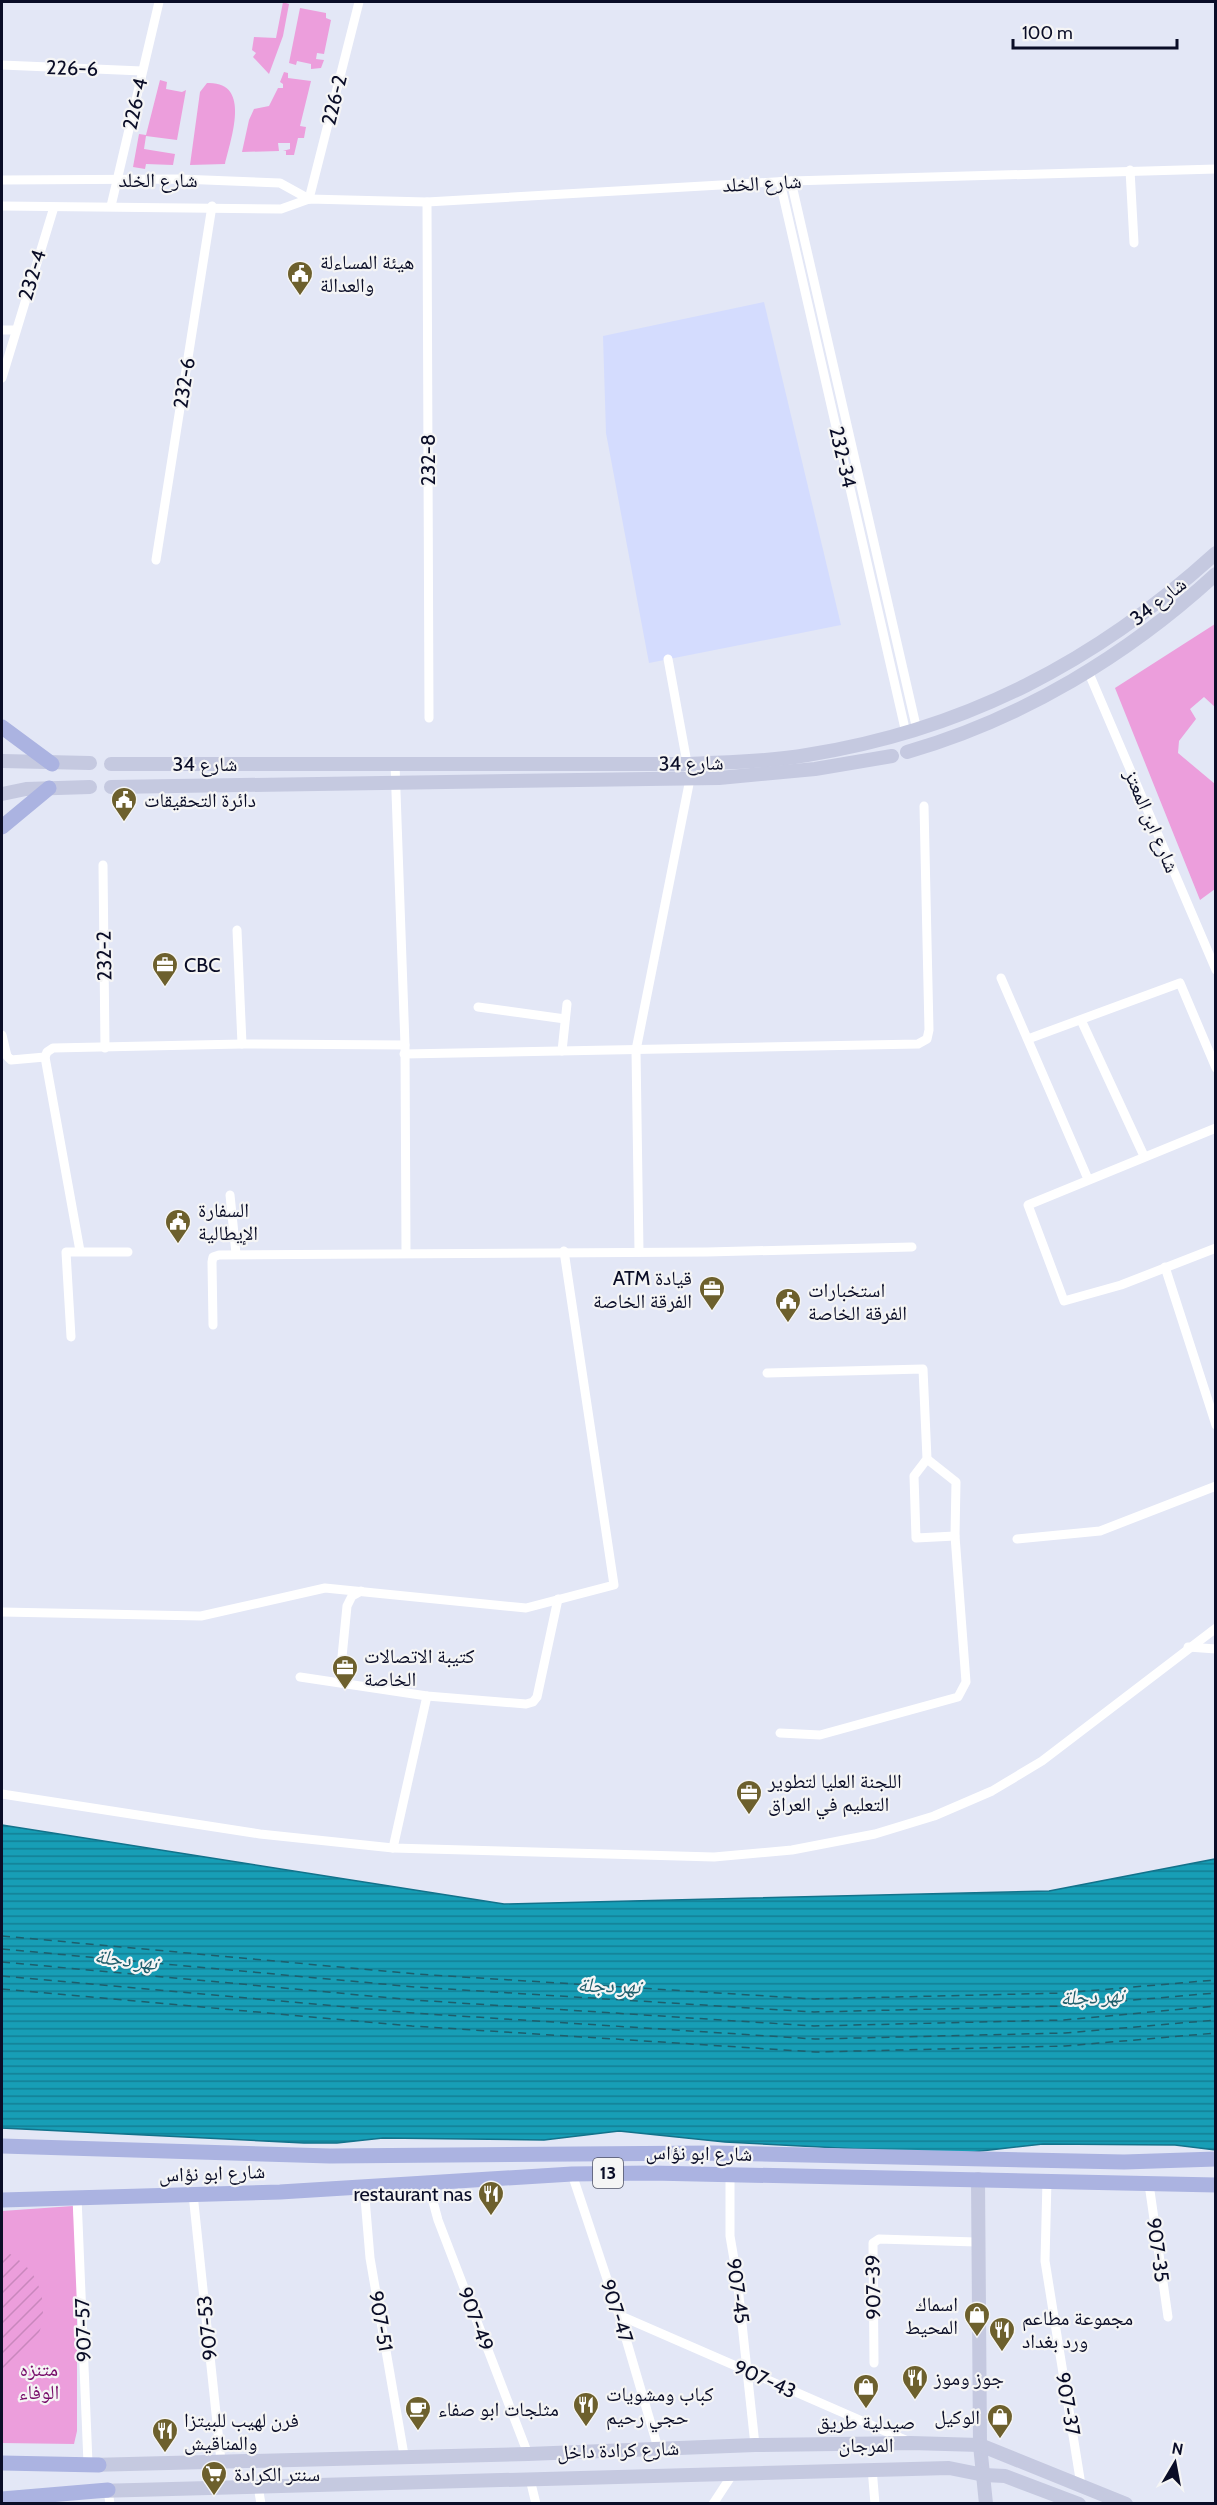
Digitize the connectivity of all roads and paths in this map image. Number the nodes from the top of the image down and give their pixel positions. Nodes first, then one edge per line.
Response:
1 (159, 2) edge
2 (359, 2) edge
3 (2, 65) edge
4 (142, 71) junction
5 (1215, 169) edge
6 (1130, 170) junction
7 (2, 180) edge
8 (117, 180) junction
9 (791, 181) junction
10 (780, 182) junction
11 (309, 199) junction
12 (427, 202) junction
13 (797, 205) junction
14 (2, 206) edge
15 (111, 206) junction
16 (212, 206) junction
17 (54, 207) junction
18 (786, 207) junction
19 (1134, 243) dead end
20 (2, 330) edge
21 (15, 330) junction
22 (2, 378) edge
23 (1215, 553) edge
24 (156, 560) dead end
25 (1215, 574) edge
26 (668, 659) dead end
27 (1088, 671) junction
28 (429, 718) dead end
29 (2, 727) edge
30 (912, 731) junction
31 (907, 752) dead end
32 (892, 756) dead end
33 (2, 761) edge
34 (52, 764) junction
35 (90, 764) dead end
36 (111, 764) dead end
37 (395, 764) junction
38 (689, 764) junction
39 (690, 779) junction
40 (396, 784) junction
41 (90, 787) dead end
42 (111, 787) dead end
43 (49, 788) junction
44 (2, 794) edge
45 (924, 806) dead end
46 (2, 826) edge
47 (103, 865) dead end
48 (237, 930) dead end
49 (1215, 970) edge
50 (1001, 978) dead end
51 (567, 1004) dead end
52 (478, 1006) dead end
53 (565, 1019) junction
54 (1081, 1020) junction
55 (2, 1035) edge
56 (1028, 1038) junction
57 (242, 1044) junction
58 (105, 1048) junction
59 (404, 1049) junction
60 (636, 1050) junction
61 (562, 1051) junction
62 (45, 1057) junction
63 (1215, 1068) edge
64 (1215, 1128) edge
65 (1144, 1156) junction
66 (1088, 1179) junction
67 (230, 1195) dead end
68 (912, 1247) dead end
69 (1215, 1248) edge
70 (80, 1251) junction
71 (564, 1251) junction
72 (128, 1252) dead end
73 (639, 1252) junction
74 (406, 1253) junction
75 (236, 1254) junction
76 (1166, 1267) junction
77 (213, 1325) dead end
78 (71, 1337) dead end
79 (767, 1373) dead end
80 (1215, 1425) edge
81 (927, 1459) junction
82 (1215, 1486) edge
83 (956, 1536) junction
84 (1017, 1539) dead end
85 (361, 1591) junction
86 (558, 1599) junction
87 (2, 1612) edge
88 (1215, 1628) edge
89 (1188, 1647) junction
90 (1215, 1648) edge
91 (300, 1677) dead end
92 (348, 1684) junction
93 (427, 1696) junction
94 (780, 1733) dead end
95 (2, 1794) edge
96 (393, 1848) junction
97 (2, 2146) edge
98 (1215, 2159) edge
99 (572, 2174) junction
100 (730, 2174) junction
101 (978, 2179) junction
102 (1047, 2180) junction
103 (428, 2182) junction
104 (1149, 2184) junction
105 (1215, 2185) edge
106 (364, 2186) junction
107 (194, 2194) junction
108 (77, 2197) junction
109 (6, 2200) edge
110 (976, 2242) junction
111 (619, 2314) junction
112 (1168, 2317) dead end
113 (874, 2363) dead end
114 (749, 2372) junction
115 (912, 2443) junction
116 (755, 2445) junction
117 (980, 2445) junction
118 (658, 2448) junction
119 (528, 2454) junction
120 (404, 2455) junction
121 (221, 2461) junction
122 (2, 2463) edge
123 (93, 2464) junction
124 (872, 2468) junction
125 (2, 2470) edge
126 (734, 2472) junction
127 (984, 2475) junction
128 (530, 2479) junction
129 (1081, 2485) junction
130 (258, 2486) junction
131 (2, 2493) edge
132 (109, 2497) edge
133 (2, 2501) edge
134 (261, 2504) edge
135 (536, 2504) edge
136 (713, 2504) edge
137 (875, 2504) edge
138 (986, 2504) edge
139 (1079, 2504) edge
140 (1126, 2504) edge

1 - 4 street, 226-4
2 - 11 street, 226-2
3 - 4 street, 226-6
4 - 8 street, 226-4
5 - 6 street, شارع الخلد
6 - 9 street, شارع الخلد
6 - 19 street
7 - 8 street, شارع الخلد
8 - 11 street, شارع الخلد
8 - 15 street, 226-4
9 - 10 street, شارع الخلد
9 - 13 street, 232-34
10 - 12 street, شارع الخلد
10 - 18 street, 232-34
11 - 12 street, شارع الخلد
11 - 16 street, شارع الخلد
12 - 28 street, 232-8
13 - 18 street
13 - 30 street, 232-34
14 - 17 street, شارع الخلد
15 - 16 street, شارع الخلد
15 - 17 street, شارع الخلد
16 - 24 street, 232-6
17 - 21 street, 232-4
18 - 30 street, 232-34
20 - 21 street
21 - 22 street, 232-4
23 - 30 main road, شارع 34
25 - 27 main road, شارع 34
26 - 38 street
27 - 31 main road, شارع 34
27 - 49 street, شارع ابن المعتز
29 - 34 main road
30 - 38 main road, شارع 34
32 - 39 main road, شارع 34
33 - 34 main road
34 - 35 main road
36 - 37 main road, شارع 34
37 - 38 main road, شارع 34
37 - 40 street
38 - 39 street
39 - 40 main road, شارع 34
39 - 60 street
40 - 42 main road, شارع 34
40 - 59 street
41 - 43 main road
43 - 44 main road
43 - 46 main road
45 - 60 street
47 - 58 street, 232-2
48 - 57 street
50 - 56 street
51 - 53 street
52 - 53 street
53 - 61 street
54 - 56 street
54 - 63 street
54 - 65 street
55 - 62 street
56 - 66 street
57 - 58 street
57 - 59 street
58 - 62 street
59 - 61 street
59 - 74 street
60 - 61 street
60 - 73 street
62 - 70 street
64 - 65 street
65 - 66 street
66 - 76 street
67 - 75 street
68 - 73 street
69 - 76 street
70 - 72 street
70 - 78 street
71 - 73 street
71 - 74 street
71 - 86 street
74 - 75 street
75 - 77 street
76 - 80 street
79 - 81 street
81 - 83 street
81 - 83 street
82 - 84 street
83 - 94 street
85 - 86 street
85 - 87 street
85 - 92 street
86 - 93 street
88 - 89 street
89 - 90 street
89 - 96 street
91 - 92 street
92 - 93 street
93 - 96 street
95 - 96 street
97 - 98 main road, شارع ابو نؤاس / 13
99 - 100 main road, شارع ابو نؤاس / 13
99 - 103 main road, شارع ابو نؤاس / 13
99 - 111 street, 907-47
100 - 101 main road, شارع ابو نؤاس / 13
100 - 114 street, 907-45
101 - 102 main road, شارع ابو نؤاس / 13
101 - 110 main road
102 - 104 main road, شارع ابو نؤاس / 13
102 - 129 street, 907-37
103 - 106 main road, شارع ابو نؤاس / 13
103 - 119 street, 907-49
104 - 105 main road, شارع ابو نؤاس / 13
104 - 112 street, 907-35
106 - 107 main road, شارع ابو نؤاس / 13
106 - 120 street, 907-51
107 - 108 main road, شارع ابو نؤاس / 13
107 - 121 street, 907-53
108 - 109 main road, شارع ابو نؤاس / 13
108 - 123 street, 907-57
110 - 113 street, 907-39
110 - 117 main road
111 - 114 street, 907-43
111 - 118 street, 907-47
114 - 115 street, 907-43
114 - 116 street, 907-45
115 - 116 main road, شارع كرادة داخل
115 - 117 main road, شارع كرادة داخل
116 - 118 main road, شارع كرادة داخل
117 - 127 main road
117 - 129 main road, شارع كرادة داخل
118 - 119 main road, شارع كرادة داخل
119 - 120 main road, شارع كرادة داخل
120 - 121 main road, شارع كرادة داخل
121 - 123 main road, شارع كرادة داخل
122 - 123 main road
123 - 125 main road, شارع كرادة داخل
124 - 126 main road, شارع كرادة داخل
124 - 127 main road, شارع كرادة داخل
124 - 137 street
126 - 128 main road, شارع كرادة داخل
126 - 136 street
127 - 138 main road
127 - 139 main road, شارع كرادة داخل
128 - 130 main road, شارع كرادة داخل
128 - 135 street
129 - 140 main road, شارع كرادة داخل
130 - 132 main road, شارع كرادة داخل
130 - 134 street
131 - 132 main road, شارع كرادة داخل
132 - 133 main road

